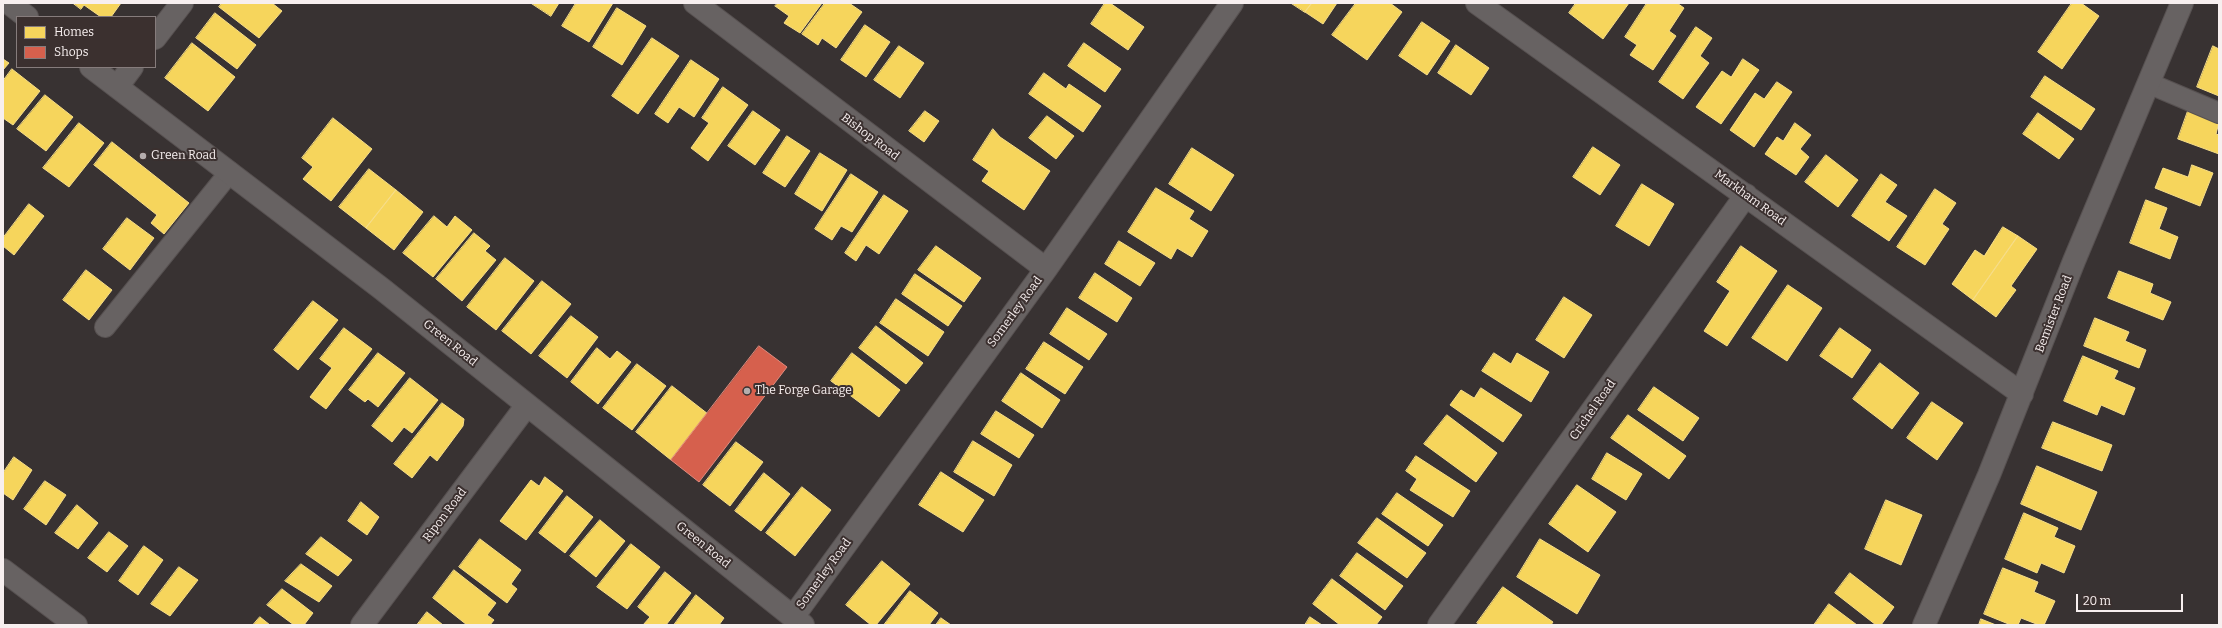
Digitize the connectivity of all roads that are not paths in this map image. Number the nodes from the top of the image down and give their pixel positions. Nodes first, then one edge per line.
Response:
1 (9, 3) edge
2 (182, 3) edge
3 (695, 3) edge
4 (1232, 3) edge
5 (1477, 3) edge
6 (2182, 3) edge
7 (26, 16) edge
8 (156, 37) edge
9 (92, 68) edge
10 (131, 68) edge
11 (2148, 83) junction
12 (116, 87) junction
13 (2219, 113) edge
14 (230, 172) junction
15 (1746, 195) junction
16 (1046, 269) junction
17 (105, 327) dead end
18 (2022, 394) junction
19 (527, 405) junction
20 (3, 570) edge
21 (798, 621) edge
22 (76, 625) edge
23 (362, 625) edge
24 (1439, 625) edge
25 (1924, 625) edge

1 - 7 street
2 - 8 street
3 - 16 street, Bishop Road
4 - 16 street, Somerley Road
5 - 15 street, Markham Road
6 - 11 street, Bemister Road
9 - 12 street, Green Road
10 - 12 street
11 - 13 lane
11 - 18 street, Bemister Road
12 - 14 street, Green Road
14 - 17 lane
14 - 19 street, Green Road
15 - 18 street, Markham Road
15 - 24 street, Crichel Road
16 - 21 street, Somerley Road
18 - 25 street, Bemister Road
19 - 21 street, Green Road
19 - 23 street, Ripon Road
20 - 22 street

